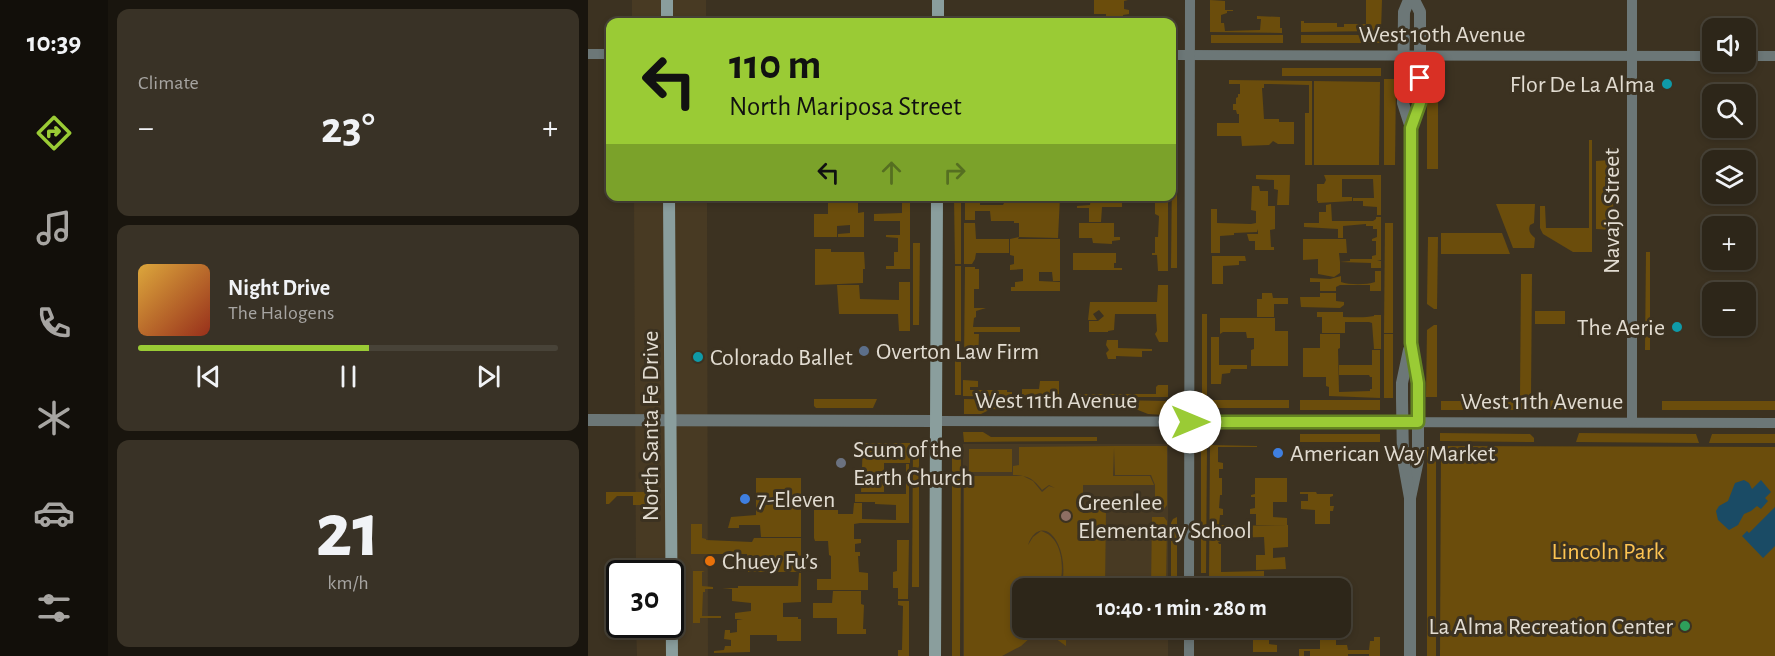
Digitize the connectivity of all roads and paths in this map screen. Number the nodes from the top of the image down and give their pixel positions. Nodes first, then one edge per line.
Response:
1 (667, 0) edge
2 (938, 0) edge
3 (1190, 0) edge
4 (1411, 0) edge
5 (1632, 0) edge
6 (667, 18) edge
7 (938, 18) edge
8 (588, 54) edge
9 (606, 54) edge
10 (1176, 55) edge
11 (1190, 55) junction
12 (1404, 55) junction
13 (1420, 55) junction
14 (1632, 56) junction
15 (1702, 56) edge
16 (1756, 56) edge
17 (1775, 56) edge
18 (1411, 128) junction
19 (669, 201) edge
20 (937, 201) edge
21 (1411, 343) junction
22 (588, 420) edge
23 (670, 420) junction
24 (936, 421) junction
25 (1190, 422) junction
26 (1402, 422) junction
27 (1418, 422) junction
28 (1632, 422) junction
29 (1775, 423) edge
30 (1410, 498) junction
31 (1189, 578) edge
32 (1189, 638) edge
33 (672, 656) edge
34 (935, 656) edge
35 (1189, 656) edge
36 (1410, 656) edge

1 - 6 main road
2 - 7 main road
3 - 11 street
4 - 12 street
4 - 13 street
5 - 14 street, Navajo Street
8 - 9 street
10 - 11 street, West 10th Avenue
11 - 12 street, West 10th Avenue
11 - 25 street
12 - 13 street, West 10th Avenue
12 - 18 street
13 - 14 street, West 10th Avenue
13 - 18 street
14 - 15 street, West 10th Avenue
14 - 28 street, Navajo Street
16 - 17 street
18 - 21 street
19 - 23 main road, North Santa Fe Drive
20 - 24 main road
21 - 26 street
21 - 27 street
22 - 23 street, West 11th Avenue
23 - 24 street, West 11th Avenue
23 - 33 main road, North Santa Fe Drive
24 - 25 street, West 11th Avenue
24 - 34 main road
25 - 26 street, West 11th Avenue
25 - 31 street
26 - 27 street, West 11th Avenue
26 - 30 street
27 - 28 street, West 11th Avenue
27 - 30 street
28 - 29 street, West 11th Avenue
30 - 36 street
32 - 35 street

